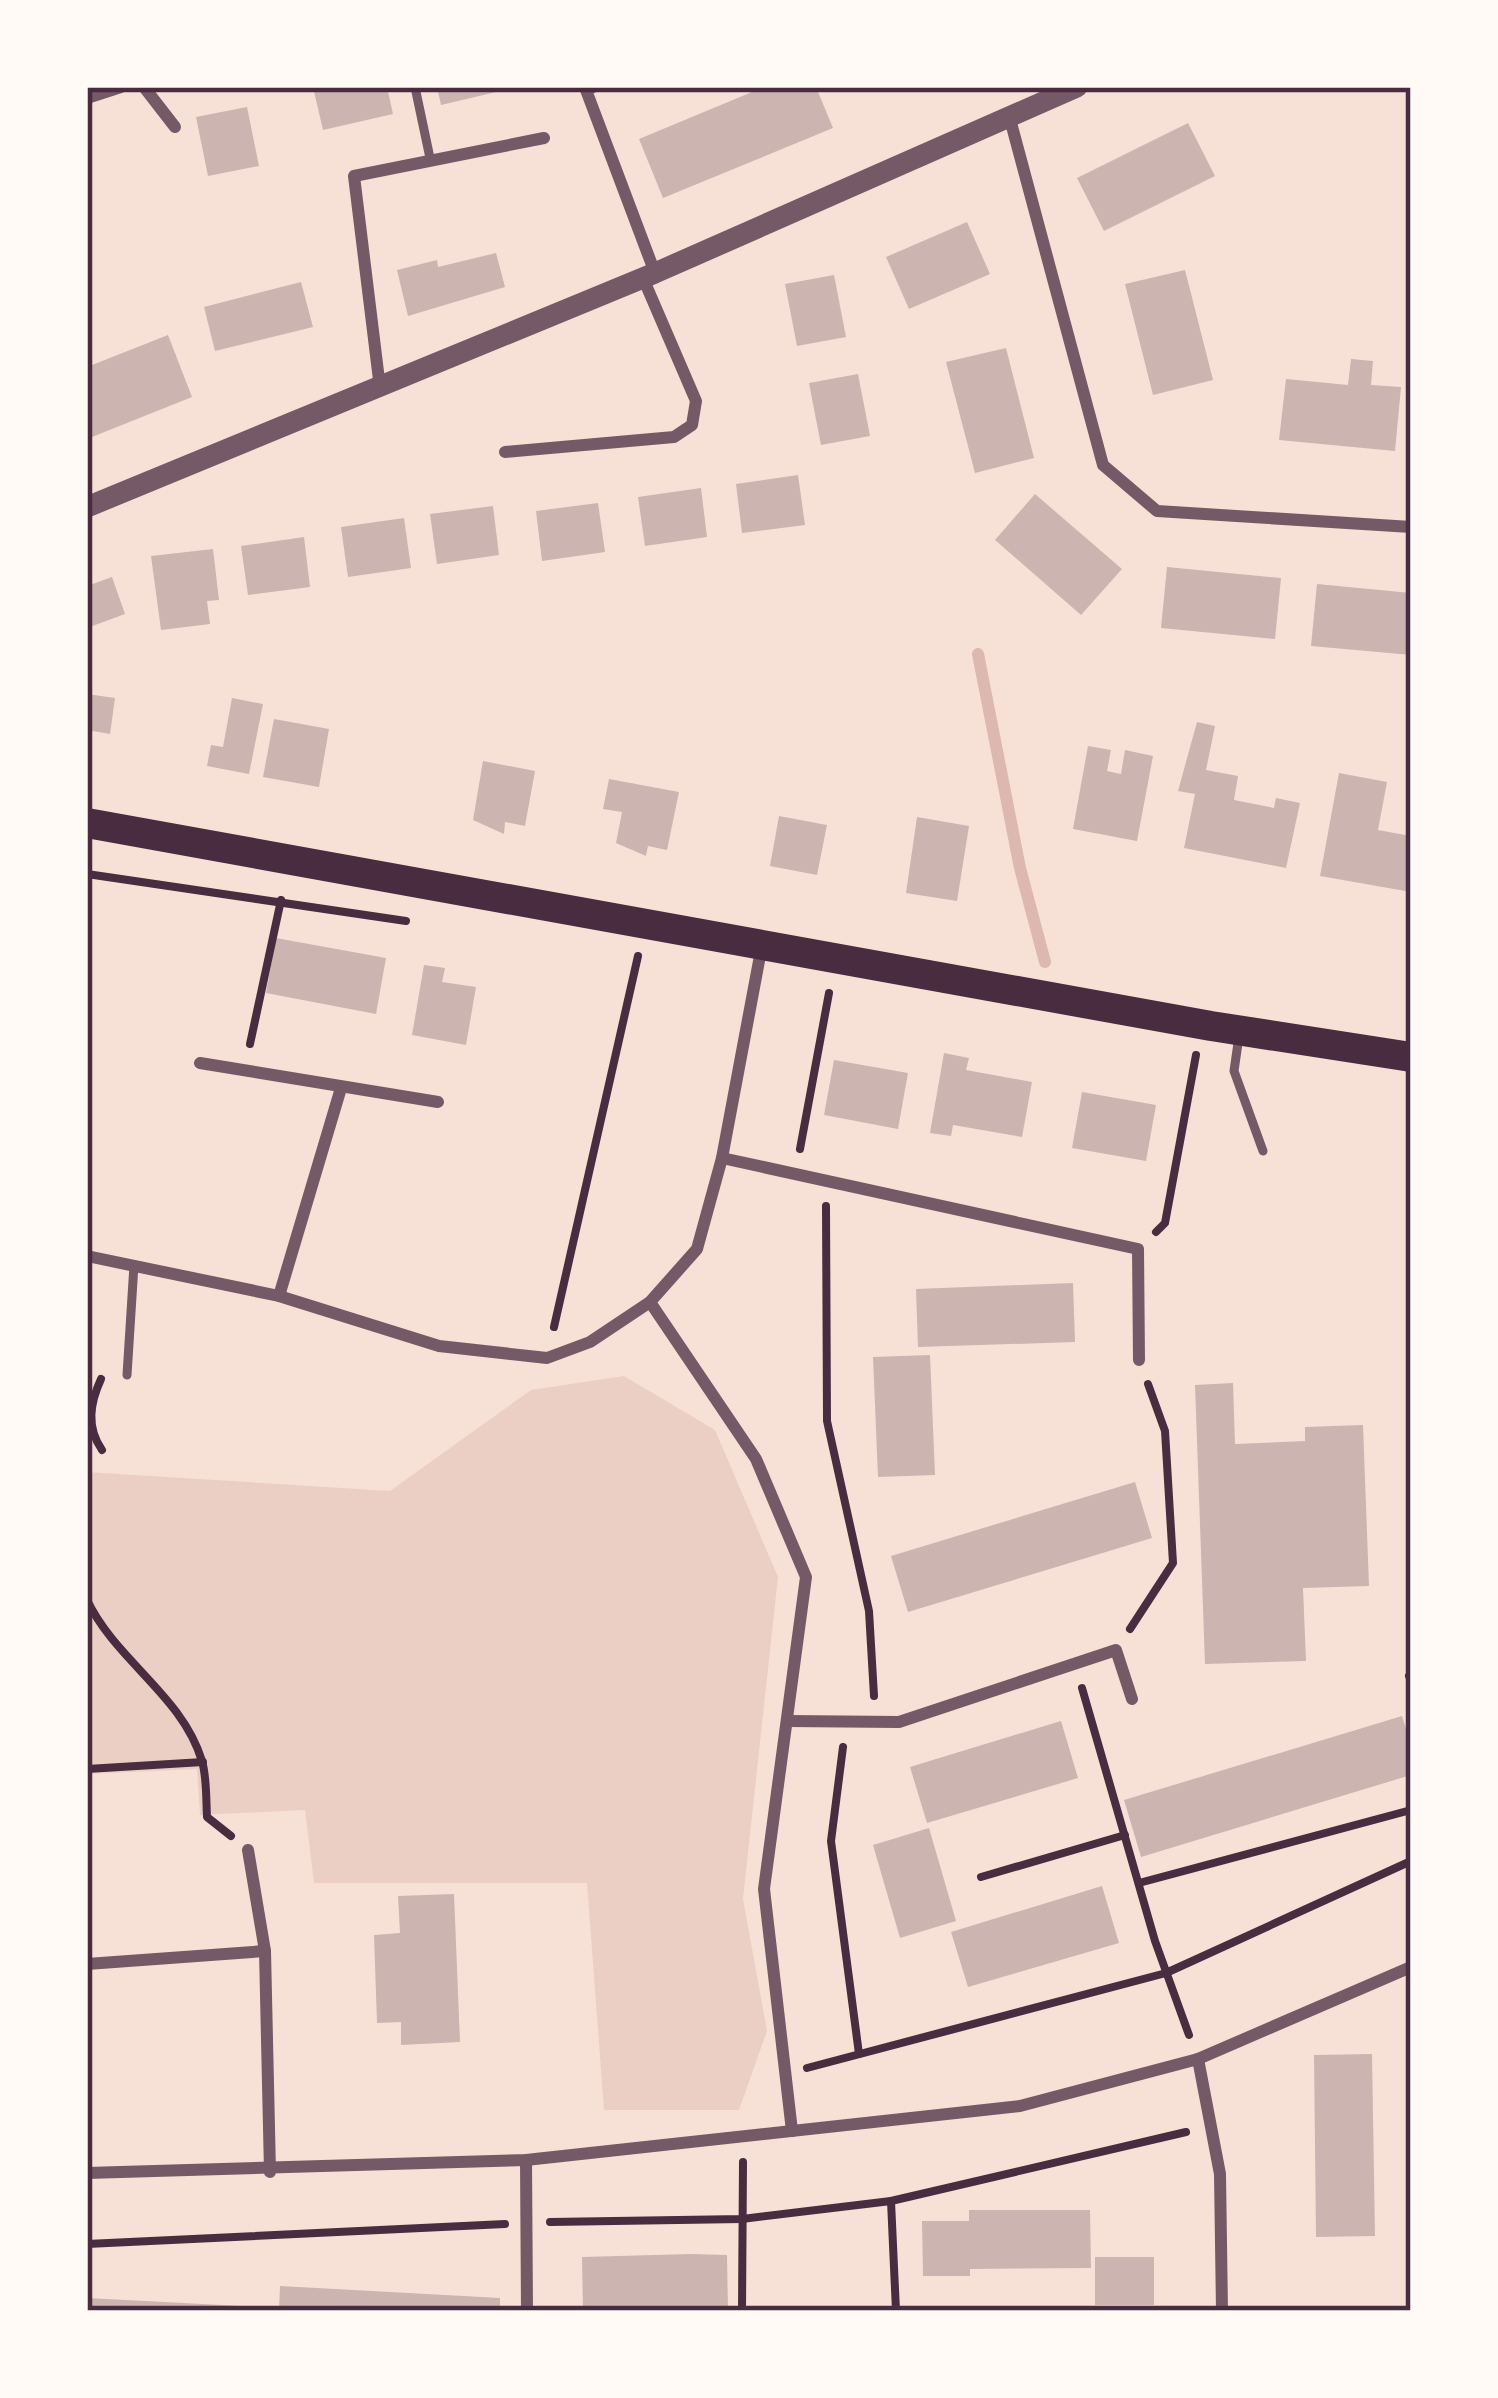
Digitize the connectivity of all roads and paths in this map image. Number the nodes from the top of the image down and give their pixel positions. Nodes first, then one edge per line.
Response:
1 (121, 87) edge
2 (144, 87) edge
3 (415, 87) edge
4 (592, 87) edge
5 (1077, 87) edge
6 (87, 98) edge
7 (1010, 119) junction
8 (175, 128) dead end
9 (544, 138) dead end
10 (430, 158) junction
11 (649, 276) junction
12 (380, 389) junction
13 (505, 452) dead end
14 (87, 507) edge
15 (1411, 527) edge
16 (87, 823) edge
17 (87, 874) edge
18 (282, 900) junction
19 (646, 922) junction
20 (415, 923) dead end
21 (763, 942) junction
22 (836, 956) junction
23 (615, 958) dead end
24 (637, 962) junction
25 (1202, 1024) junction
26 (1240, 1030) junction
27 (1411, 1057) edge
28 (200, 1063) dead end
29 (245, 1070) junction
30 (340, 1088) junction
31 (439, 1102) dead end
32 (1263, 1151) dead end
33 (722, 1158) junction
34 (795, 1176) junction
35 (826, 1184) junction
36 (1138, 1250) junction
37 (87, 1256) edge
38 (134, 1265) junction
39 (279, 1296) junction
40 (650, 1302) junction
41 (129, 1354) junction
42 (547, 1358) junction
43 (1139, 1360) joint
44 (128, 1375) dead end
45 (102, 1450) dead end
46 (87, 1600) edge
47 (1116, 1650) junction
48 (1076, 1664) junction
49 (1132, 1699) dead end
50 (787, 1720) junction
51 (847, 1721) junction
52 (876, 1722) junction
53 (203, 1762) junction
54 (87, 1769) edge
55 (1411, 1810) edge
56 (1125, 1835) junction
57 (248, 1850) joint
58 (1411, 1861) edge
59 (981, 1877) dead end
60 (1139, 1883) junction
61 (265, 1951) junction
62 (87, 1964) edge
63 (1411, 1967) edge
64 (1166, 1973) junction
65 (1176, 2002) dead end
66 (860, 2054) junction
67 (1198, 2060) junction
68 (788, 2073) junction
69 (1213, 2126) junction
70 (792, 2131) junction
71 (743, 2137) junction
72 (526, 2160) junction
73 (270, 2172) junction
74 (87, 2173) edge
75 (891, 2201) junction
76 (742, 2219) junction
77 (529, 2223) junction
78 (87, 2243) edge
79 (526, 2311) edge
80 (742, 2311) edge
81 (896, 2311) edge
82 (1222, 2311) edge

1 - 6 street
2 - 8 street
3 - 10 lane
4 - 11 street
5 - 7 street
7 - 11 street
7 - 15 street
9 - 10 street
10 - 12 street
11 - 12 street
11 - 13 street
12 - 14 street
16 - 19 main road
17 - 18 path
18 - 20 path
18 - 29 path
19 - 21 main road
19 - 24 path
21 - 22 main road
21 - 33 street
22 - 25 main road
22 - 34 path
23 - 24 path
24 - 42 path
25 - 26 main road
25 - 36 path
26 - 27 main road
26 - 32 lane
28 - 29 street
29 - 30 street
30 - 31 street
30 - 39 street
33 - 34 street
33 - 40 street
34 - 35 street
35 - 36 street
35 - 52 path
36 - 43 street
37 - 38 street
38 - 39 street
38 - 41 lane
39 - 42 street
40 - 42 street
40 - 50 street
41 - 44 lane
41 - 45 path
43 - 47 path
46 - 53 path
47 - 48 street
47 - 49 street
48 - 52 street
48 - 56 path
50 - 51 street
50 - 68 street
51 - 52 street
51 - 66 path
53 - 54 path
53 - 57 path
55 - 60 path
56 - 59 path
56 - 60 path
57 - 61 street
58 - 64 path
60 - 64 path
61 - 62 street
61 - 73 street
63 - 67 street
64 - 65 path
64 - 66 path
66 - 68 path
67 - 69 street
67 - 70 street
68 - 70 street
69 - 75 path
69 - 82 street
70 - 71 street
71 - 72 street
71 - 76 path
72 - 73 street
72 - 77 street
73 - 74 street
75 - 76 path
75 - 81 path
76 - 77 path
76 - 80 path
77 - 78 path
77 - 79 street

